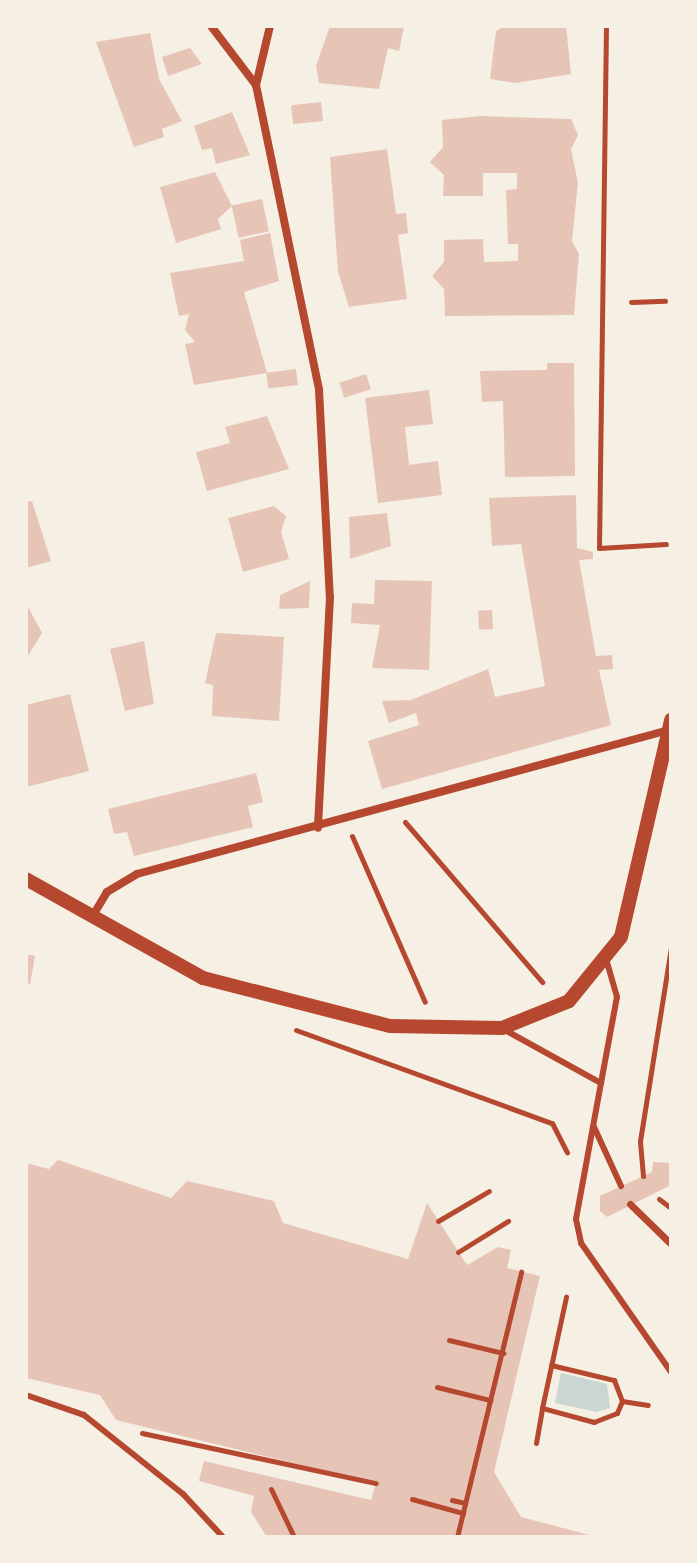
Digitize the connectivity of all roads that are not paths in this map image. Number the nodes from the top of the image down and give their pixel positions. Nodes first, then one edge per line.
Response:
1 (211, 26) edge
2 (270, 26) edge
3 (256, 85) junction
4 (670, 725) edge
5 (318, 828) junction
6 (26, 879) edge
7 (91, 918) junction
8 (607, 963) junction
9 (502, 1028) junction
10 (601, 1083) junction
11 (594, 1127) junction
12 (621, 1186) dead end
13 (630, 1204) dead end
14 (671, 1244) edge
15 (671, 1372) edge
16 (26, 1395) edge
17 (223, 1537) edge

1 - 3 street
2 - 3 street
3 - 5 street
4 - 5 street
4 - 8 street
5 - 7 street
6 - 7 street
7 - 9 street
8 - 9 street
8 - 10 lane
9 - 10 lane
10 - 11 lane
11 - 12 lane
11 - 15 lane
13 - 14 street
16 - 17 lane

